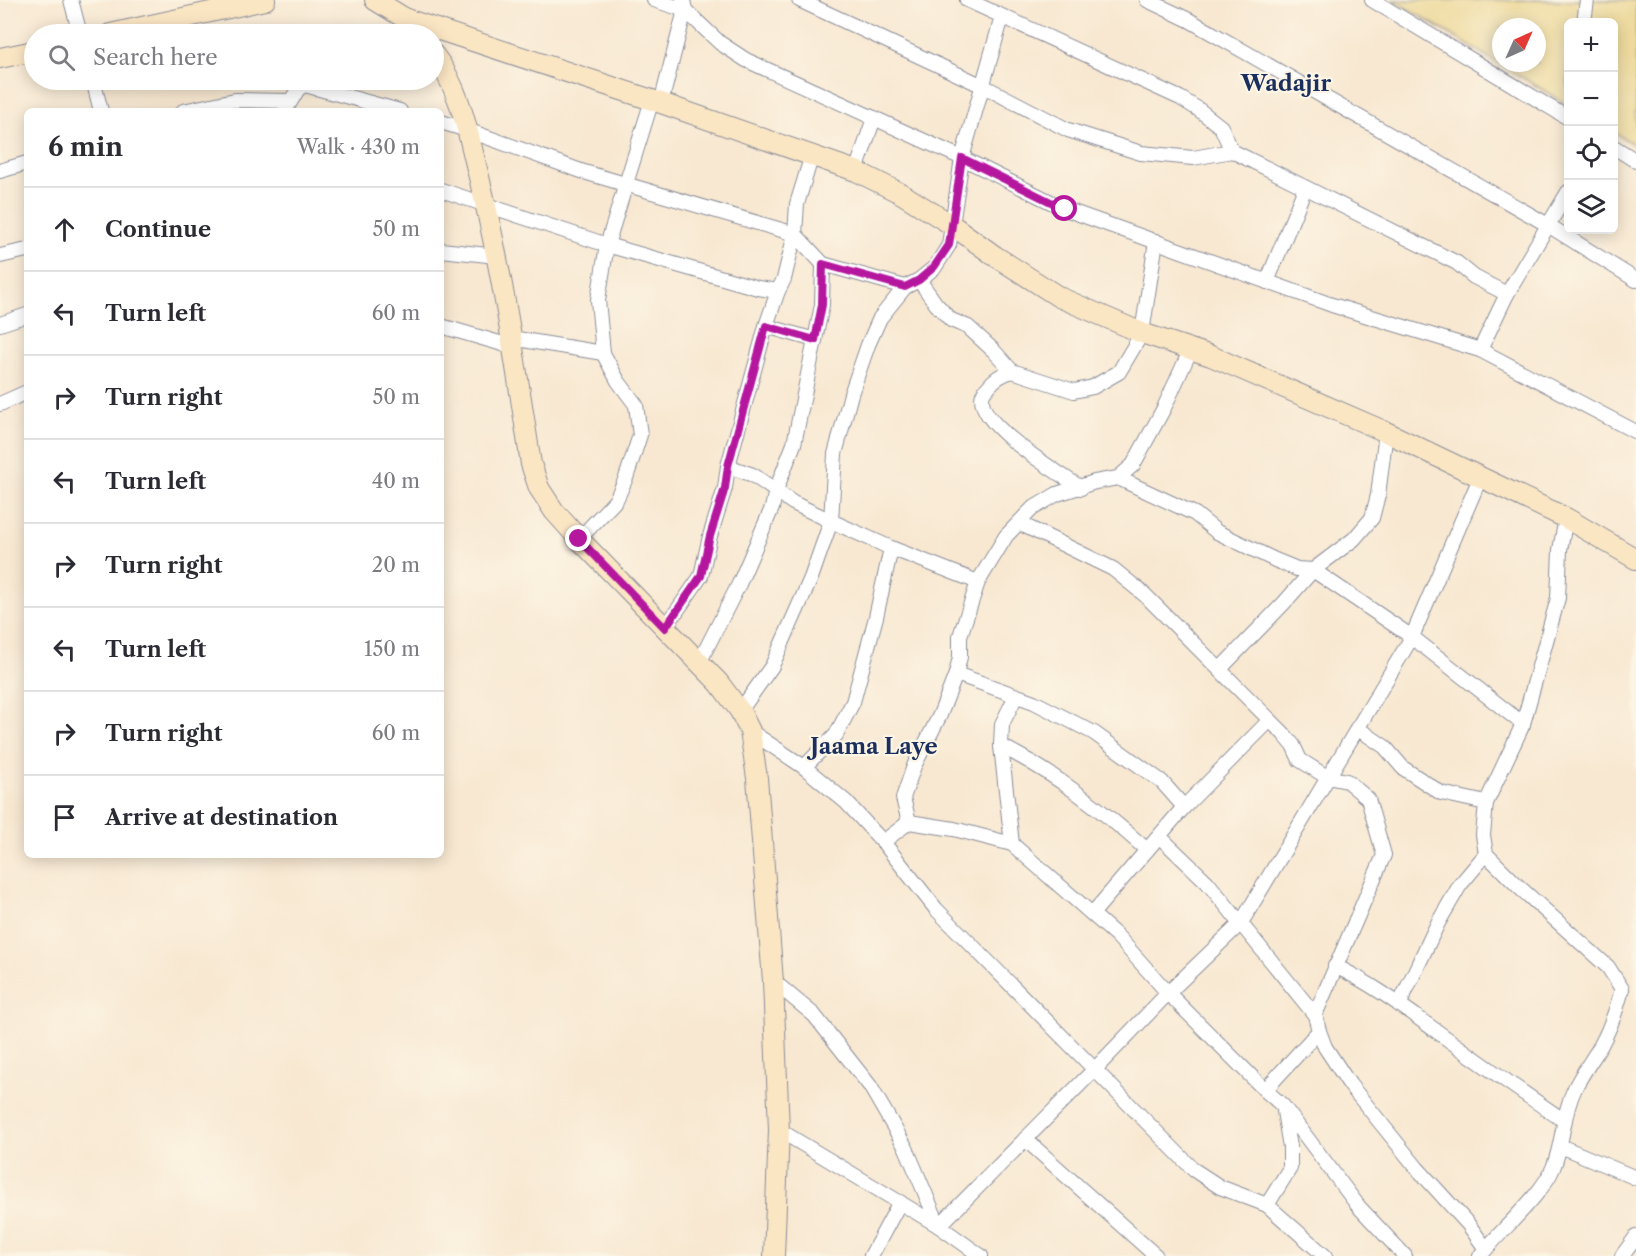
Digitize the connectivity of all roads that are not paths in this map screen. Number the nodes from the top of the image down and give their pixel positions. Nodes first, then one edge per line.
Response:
1 (71, 0) edge
2 (263, 0) edge
3 (375, 0) edge
4 (654, 0) edge
5 (799, 0) edge
6 (967, 0) edge
7 (1147, 0) edge
8 (1372, 0) edge
9 (1587, 0) edge
10 (684, 5) edge
11 (1002, 17) junction
12 (1585, 18) edge
13 (77, 24) edge
14 (155, 24) edge
15 (408, 24) edge
16 (444, 37) edge
17 (24, 53) edge
18 (0, 58) edge
19 (444, 67) edge
20 (983, 86) junction
21 (96, 90) edge
22 (297, 90) edge
23 (323, 90) edge
24 (657, 102) junction
25 (287, 106) edge
26 (100, 108) edge
27 (197, 108) edge
28 (389, 108) edge
29 (1564, 115) edge
30 (874, 118) junction
31 (444, 123) edge
32 (467, 129) junction
33 (1618, 150) edge
34 (1232, 151) junction
35 (812, 156) junction
36 (962, 158) junction
37 (1636, 161) edge
38 (24, 164) edge
39 (0, 171) edge
40 (856, 171) junction
41 (626, 184) junction
42 (1305, 188) junction
43 (444, 191) edge
44 (1564, 200) edge
45 (486, 203) junction
46 (952, 225) junction
47 (1548, 225) junction
48 (795, 234) junction
49 (1156, 241) junction
50 (608, 245) junction
51 (444, 250) edge
52 (24, 251) edge
53 (0, 256) edge
54 (497, 256) junction
55 (823, 264) junction
56 (919, 280) junction
57 (1636, 280) edge
58 (1268, 282) junction
59 (905, 287) junction
60 (778, 291) junction
61 (1507, 294) junction
62 (24, 316) edge
63 (0, 324) edge
64 (766, 326) junction
65 (444, 327) edge
66 (1142, 333) junction
67 (815, 340) junction
68 (512, 343) junction
69 (1191, 349) junction
70 (1480, 350) junction
71 (603, 353) junction
72 (1012, 371) junction
73 (24, 393) edge
74 (0, 404) edge
75 (1386, 432) junction
76 (1636, 432) edge
77 (728, 466) junction
78 (1118, 478) junction
79 (1480, 478) junction
80 (1081, 488) junction
81 (776, 490) junction
82 (1566, 518) junction
83 (831, 521) junction
84 (1019, 523) junction
85 (579, 539) junction
86 (891, 548) junction
87 (1636, 559) edge
88 (1313, 570) junction
89 (978, 582) junction
90 (665, 628) junction
91 (1412, 637) junction
92 (699, 663) junction
93 (1220, 669) junction
94 (956, 674) junction
95 (1016, 696) junction
96 (740, 711) junction
97 (1270, 720) junction
98 (1523, 724) junction
99 (1357, 728) junction
100 (750, 731) junction
101 (1001, 746) junction
102 (804, 767) junction
103 (1327, 777) junction
104 (1486, 803) junction
105 (1184, 807) junction
106 (909, 822) junction
107 (1160, 837) junction
108 (883, 842) junction
109 (1012, 844) junction
110 (1147, 850) junction
111 (1486, 854) junction
112 (1092, 914) junction
113 (1241, 923) junction
114 (1335, 966) junction
115 (773, 981) junction
116 (1168, 993) junction
117 (1399, 1005) junction
118 (1315, 1016) junction
119 (1319, 1031) junction
120 (1096, 1068) junction
121 (1265, 1090) junction
122 (1283, 1106) junction
123 (1563, 1119) junction
124 (778, 1130) junction
125 (1025, 1139) junction
126 (1560, 1146) junction
127 (1636, 1178) edge
128 (900, 1202) junction
129 (1267, 1205) junction
130 (939, 1226) junction
131 (1636, 1237) edge
132 (1483, 1252) edge
133 (774, 1256) edge
134 (871, 1256) edge
135 (981, 1256) edge
136 (1156, 1256) edge
137 (1325, 1256) edge
138 (1405, 1256) edge
139 (1622, 1256) edge

1 - 13 street
2 - 14 street
3 - 15 street
4 - 10 street
5 - 20 street
6 - 11 street
7 - 47 street
8 - 29 street
9 - 12 street
10 - 24 street
10 - 30 street
11 - 20 street
11 - 34 street
16 - 24 street
17 - 18 street
19 - 32 street
20 - 34 street
20 - 36 street
21 - 26 street
22 - 25 street
23 - 28 street
24 - 35 street
24 - 41 street
25 - 27 street
30 - 36 street
30 - 40 street
31 - 32 street
32 - 41 street
32 - 45 street
33 - 37 street
34 - 42 street
35 - 40 street
35 - 48 street
36 - 46 street
36 - 49 street
38 - 39 street
40 - 46 street
41 - 48 street
41 - 50 street
42 - 58 street
42 - 61 street
43 - 45 street
44 - 47 street
45 - 50 street
45 - 54 street
46 - 56 street
46 - 66 street
47 - 57 street
47 - 61 street
48 - 55 street
48 - 60 street
49 - 58 street
49 - 66 street
50 - 60 street
50 - 71 street
51 - 54 street
52 - 53 street
54 - 68 street
55 - 59 street
55 - 67 street
56 - 59 street
56 - 72 street
58 - 70 street
59 - 83 street
60 - 64 street
61 - 70 street
62 - 63 street
64 - 67 street
64 - 77 street
65 - 68 street
66 - 69 street
66 - 72 street
67 - 81 street
68 - 71 street
68 - 85 street
69 - 75 street
69 - 78 street
70 - 76 street
71 - 85 street
72 - 80 street
73 - 74 street
75 - 79 street
75 - 88 street
77 - 81 street
77 - 90 street
78 - 80 street
78 - 88 street
79 - 82 street
79 - 91 street
80 - 84 street
81 - 83 street
81 - 92 street
82 - 87 street
82 - 98 street
83 - 86 street
83 - 96 street
84 - 89 street
84 - 93 street
85 - 90 street
86 - 89 street
86 - 102 street
88 - 91 street
88 - 93 street
89 - 94 street
90 - 92 street
91 - 98 street
91 - 99 street
92 - 96 street
93 - 97 street
94 - 95 street
94 - 106 street
95 - 101 street
95 - 105 street
96 - 100 street
97 - 103 street
97 - 105 street
98 - 104 street
99 - 103 street
99 - 104 street
100 - 102 street
100 - 115 street
101 - 109 street
101 - 110 street
102 - 108 street
103 - 113 street
103 - 114 street
104 - 111 street
105 - 107 street
106 - 108 street
106 - 109 street
107 - 110 street
107 - 113 street
108 - 120 street
109 - 112 street
110 - 112 street
111 - 117 street
111 - 123 street
112 - 116 street
113 - 116 street
113 - 118 street
114 - 117 street
114 - 118 street
115 - 124 street
115 - 130 street
116 - 120 street
116 - 121 street
117 - 123 street
118 - 119 street
119 - 121 street
119 - 132 street
120 - 125 street
120 - 129 street
121 - 122 street
122 - 129 street
122 - 138 street
123 - 126 street
124 - 128 street
124 - 133 street
125 - 130 street
125 - 136 street
126 - 127 street
126 - 132 street
128 - 130 street
128 - 134 street
129 - 137 street
130 - 135 street
131 - 139 street

